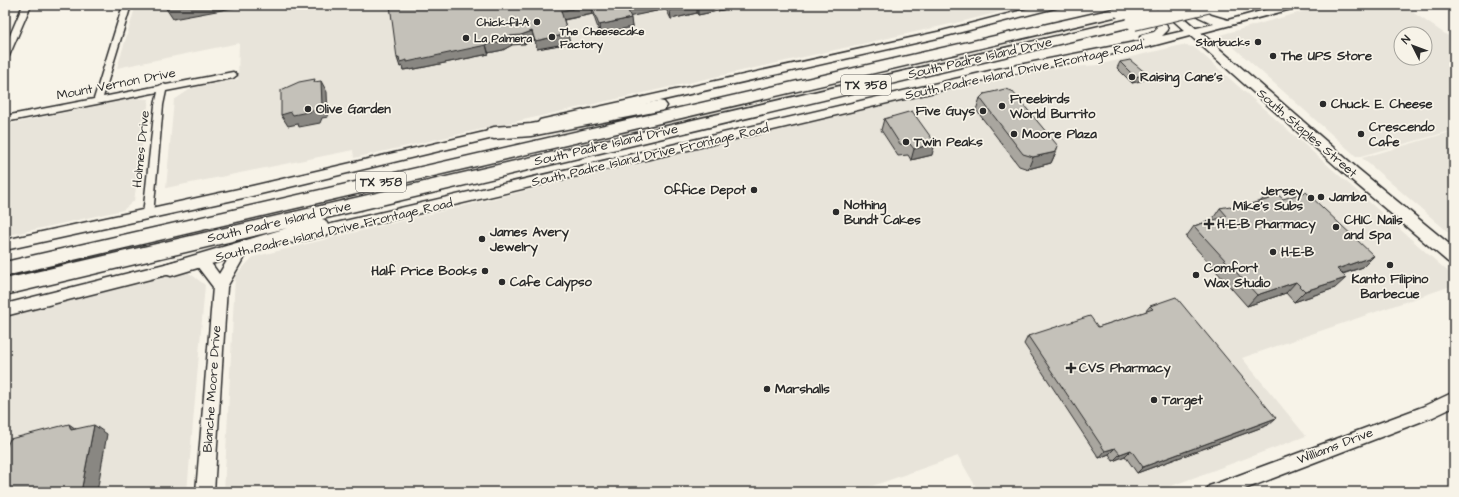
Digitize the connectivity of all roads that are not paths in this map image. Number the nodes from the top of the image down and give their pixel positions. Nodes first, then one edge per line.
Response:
1 (27, 5) edge
2 (127, 5) edge
3 (1055, 5) edge
4 (1141, 5) edge
5 (1149, 5) edge
6 (1162, 5) edge
7 (1190, 5) edge
8 (1206, 5) edge
9 (1295, 5) edge
10 (1231, 24) junction
11 (1193, 33) junction
12 (5, 56) edge
13 (1043, 65) junction
14 (232, 75) dead end
15 (164, 87) junction
16 (757, 95) junction
17 (98, 100) junction
18 (5, 119) edge
19 (494, 133) junction
20 (541, 160) junction
21 (148, 215) junction
22 (5, 246) edge
23 (241, 250) junction
24 (1454, 257) edge
25 (201, 262) junction
26 (5, 268) edge
27 (171, 269) junction
28 (220, 286) junction
29 (5, 287) edge
30 (5, 310) edge
31 (1454, 399) edge
32 (205, 492) edge
33 (1215, 492) edge

1 - 12 street
2 - 17 street
3 - 19 main road
4 - 13 main road
5 - 16 highway, South Padre Island Drive / TX 358, bridge
6 - 11 main road, South Staples Street
7 - 10 main road
8 - 20 highway, South Padre Island Drive / TX 358, bridge
9 - 10 main road, South Padre Island Drive Frontage Road
10 - 11 main road, South Padre Island Drive Frontage Road
11 - 13 main road, South Padre Island Drive Frontage Road
11 - 24 main road, South Staples Street
13 - 23 main road, South Padre Island Drive Frontage Road
14 - 15 street, Mount Vernon Drive
15 - 17 street, Mount Vernon Drive
15 - 21 street, Holmes Drive
16 - 19 highway
16 - 26 highway, South Padre Island Drive / TX 358
17 - 18 street, Mount Vernon Drive
19 - 21 main road
20 - 27 highway
20 - 29 highway, South Padre Island Drive / TX 358
21 - 22 main road
23 - 25 main road, South Padre Island Drive Frontage Road
23 - 28 main road, Blanche Moore Drive
25 - 27 main road, South Padre Island Drive Frontage Road
25 - 28 main road
27 - 30 main road, South Padre Island Drive Frontage Road
28 - 32 main road, Blanche Moore Drive
31 - 33 main road, Williams Drive

